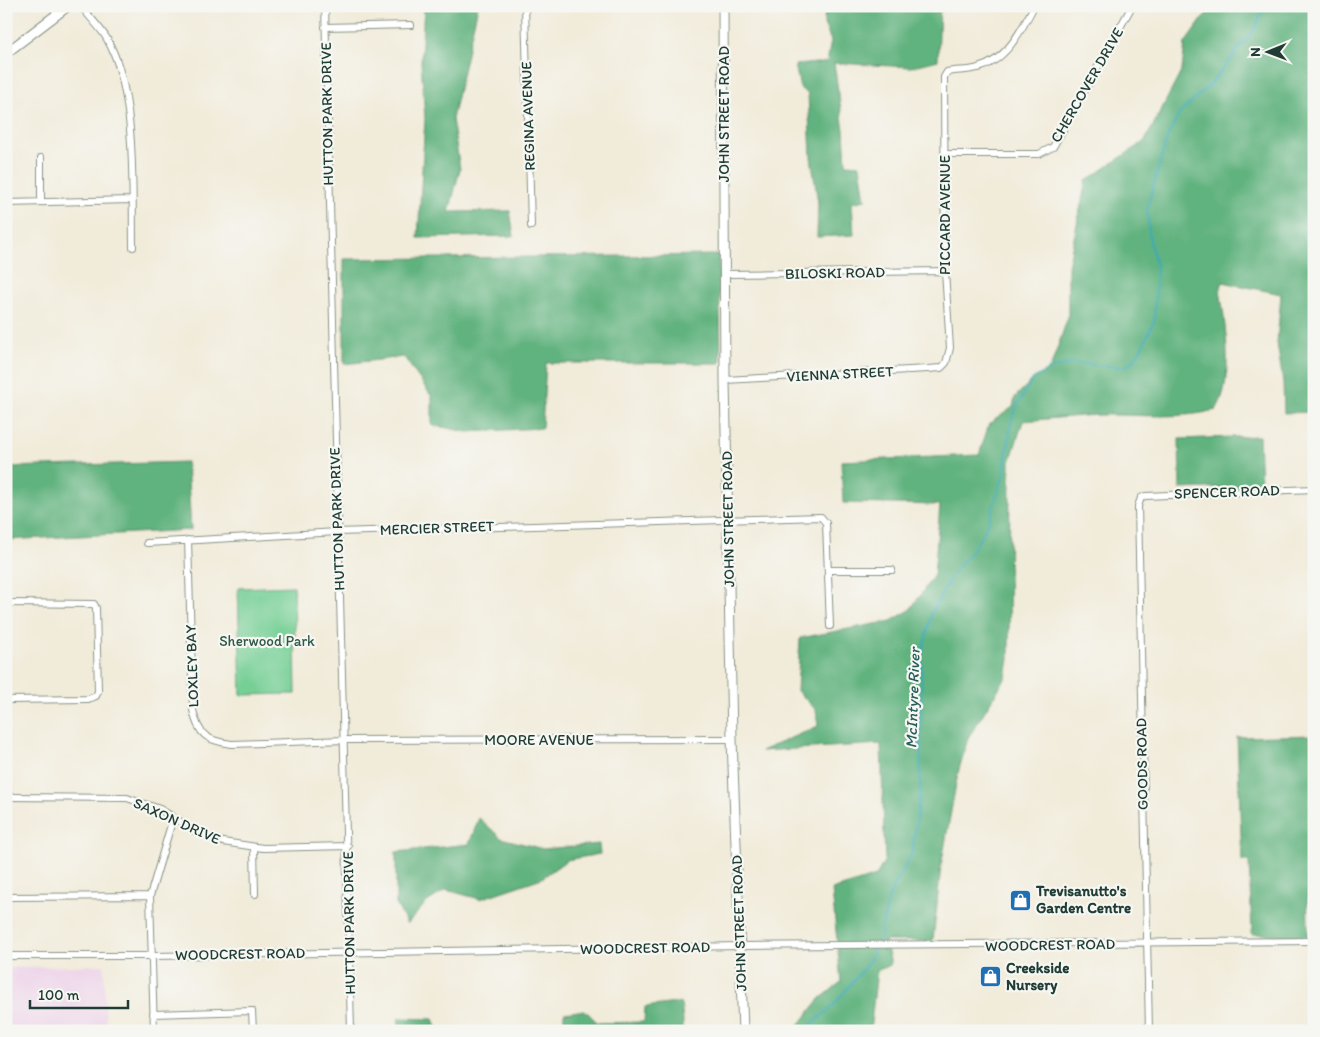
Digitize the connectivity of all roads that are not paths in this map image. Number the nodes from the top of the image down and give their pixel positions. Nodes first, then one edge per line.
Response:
1 (68, 6) edge
2 (81, 6) edge
3 (325, 6) edge
4 (525, 6) edge
5 (723, 6) edge
6 (1034, 6) edge
7 (1132, 6) edge
8 (411, 25) dead end
9 (325, 27) junction
10 (6, 53) edge
11 (944, 154) junction
12 (41, 158) dead end
13 (132, 200) junction
14 (41, 202) junction
15 (6, 203) edge
16 (531, 226) dead end
17 (133, 247) dead end
18 (945, 271) junction
19 (725, 274) junction
20 (948, 358) joint
21 (725, 380) junction
22 (1314, 489) edge
23 (1141, 498) joint
24 (728, 518) junction
25 (337, 532) junction
26 (188, 540) junction
27 (147, 543) dead end
28 (828, 570) junction
29 (892, 570) dead end
30 (6, 603) edge
31 (830, 626) dead end
32 (6, 700) edge
33 (732, 739) junction
34 (345, 740) junction
35 (6, 797) edge
36 (173, 818) junction
37 (348, 846) junction
38 (254, 847) junction
39 (255, 894) dead end
40 (150, 896) junction
41 (6, 898) edge
42 (1314, 941) edge
43 (1147, 944) junction
44 (741, 946) junction
45 (348, 952) junction
46 (6, 956) edge
47 (152, 956) junction
48 (153, 1014) junction
49 (154, 1031) edge
50 (253, 1031) edge
51 (351, 1031) edge
52 (742, 1031) edge
53 (1149, 1031) edge

1 - 10 main road
2 - 13 street
3 - 9 street, HUTTON PARK DRIVE
4 - 16 street, REGINA AVENUE
5 - 19 main road, JOHN STREET ROAD
6 - 11 street, PICCARD AVENUE
7 - 11 street, CHERCOVER DRIVE
8 - 9 street
9 - 25 street, HUTTON PARK DRIVE
11 - 18 street, PICCARD AVENUE
12 - 14 street
13 - 14 street
13 - 17 street
14 - 15 street
18 - 19 street, BILOSKI ROAD
18 - 20 street, PICCARD AVENUE
19 - 21 main road, JOHN STREET ROAD
20 - 21 street, VIENNA STREET
21 - 24 main road, JOHN STREET ROAD
22 - 23 street, SPENCER ROAD
23 - 43 street, GOODS ROAD
24 - 25 street, MERCIER STREET
24 - 28 street, MERCIER STREET
24 - 33 main road, JOHN STREET ROAD
25 - 26 street, MERCIER STREET
25 - 34 street, HUTTON PARK DRIVE
26 - 27 street, MERCIER STREET
26 - 34 street, LOXLEY BAY
28 - 29 street
28 - 31 street
30 - 32 street
33 - 34 street, MOORE AVENUE
33 - 44 main road, JOHN STREET ROAD
34 - 37 street, HUTTON PARK DRIVE
35 - 36 street, SAXON DRIVE
36 - 38 street, SAXON DRIVE
36 - 40 street
37 - 38 street, SAXON DRIVE
37 - 45 street, HUTTON PARK DRIVE
38 - 39 street
40 - 41 street
40 - 47 street
42 - 43 street, WOODCREST ROAD
43 - 44 street, WOODCREST ROAD
43 - 53 street, GOODS ROAD
44 - 45 street, WOODCREST ROAD
44 - 52 main road, JOHN STREET ROAD
45 - 47 street, WOODCREST ROAD
45 - 51 street, HUTTON PARK DRIVE
46 - 47 street, WOODCREST ROAD
47 - 48 street
48 - 49 street
48 - 50 street

